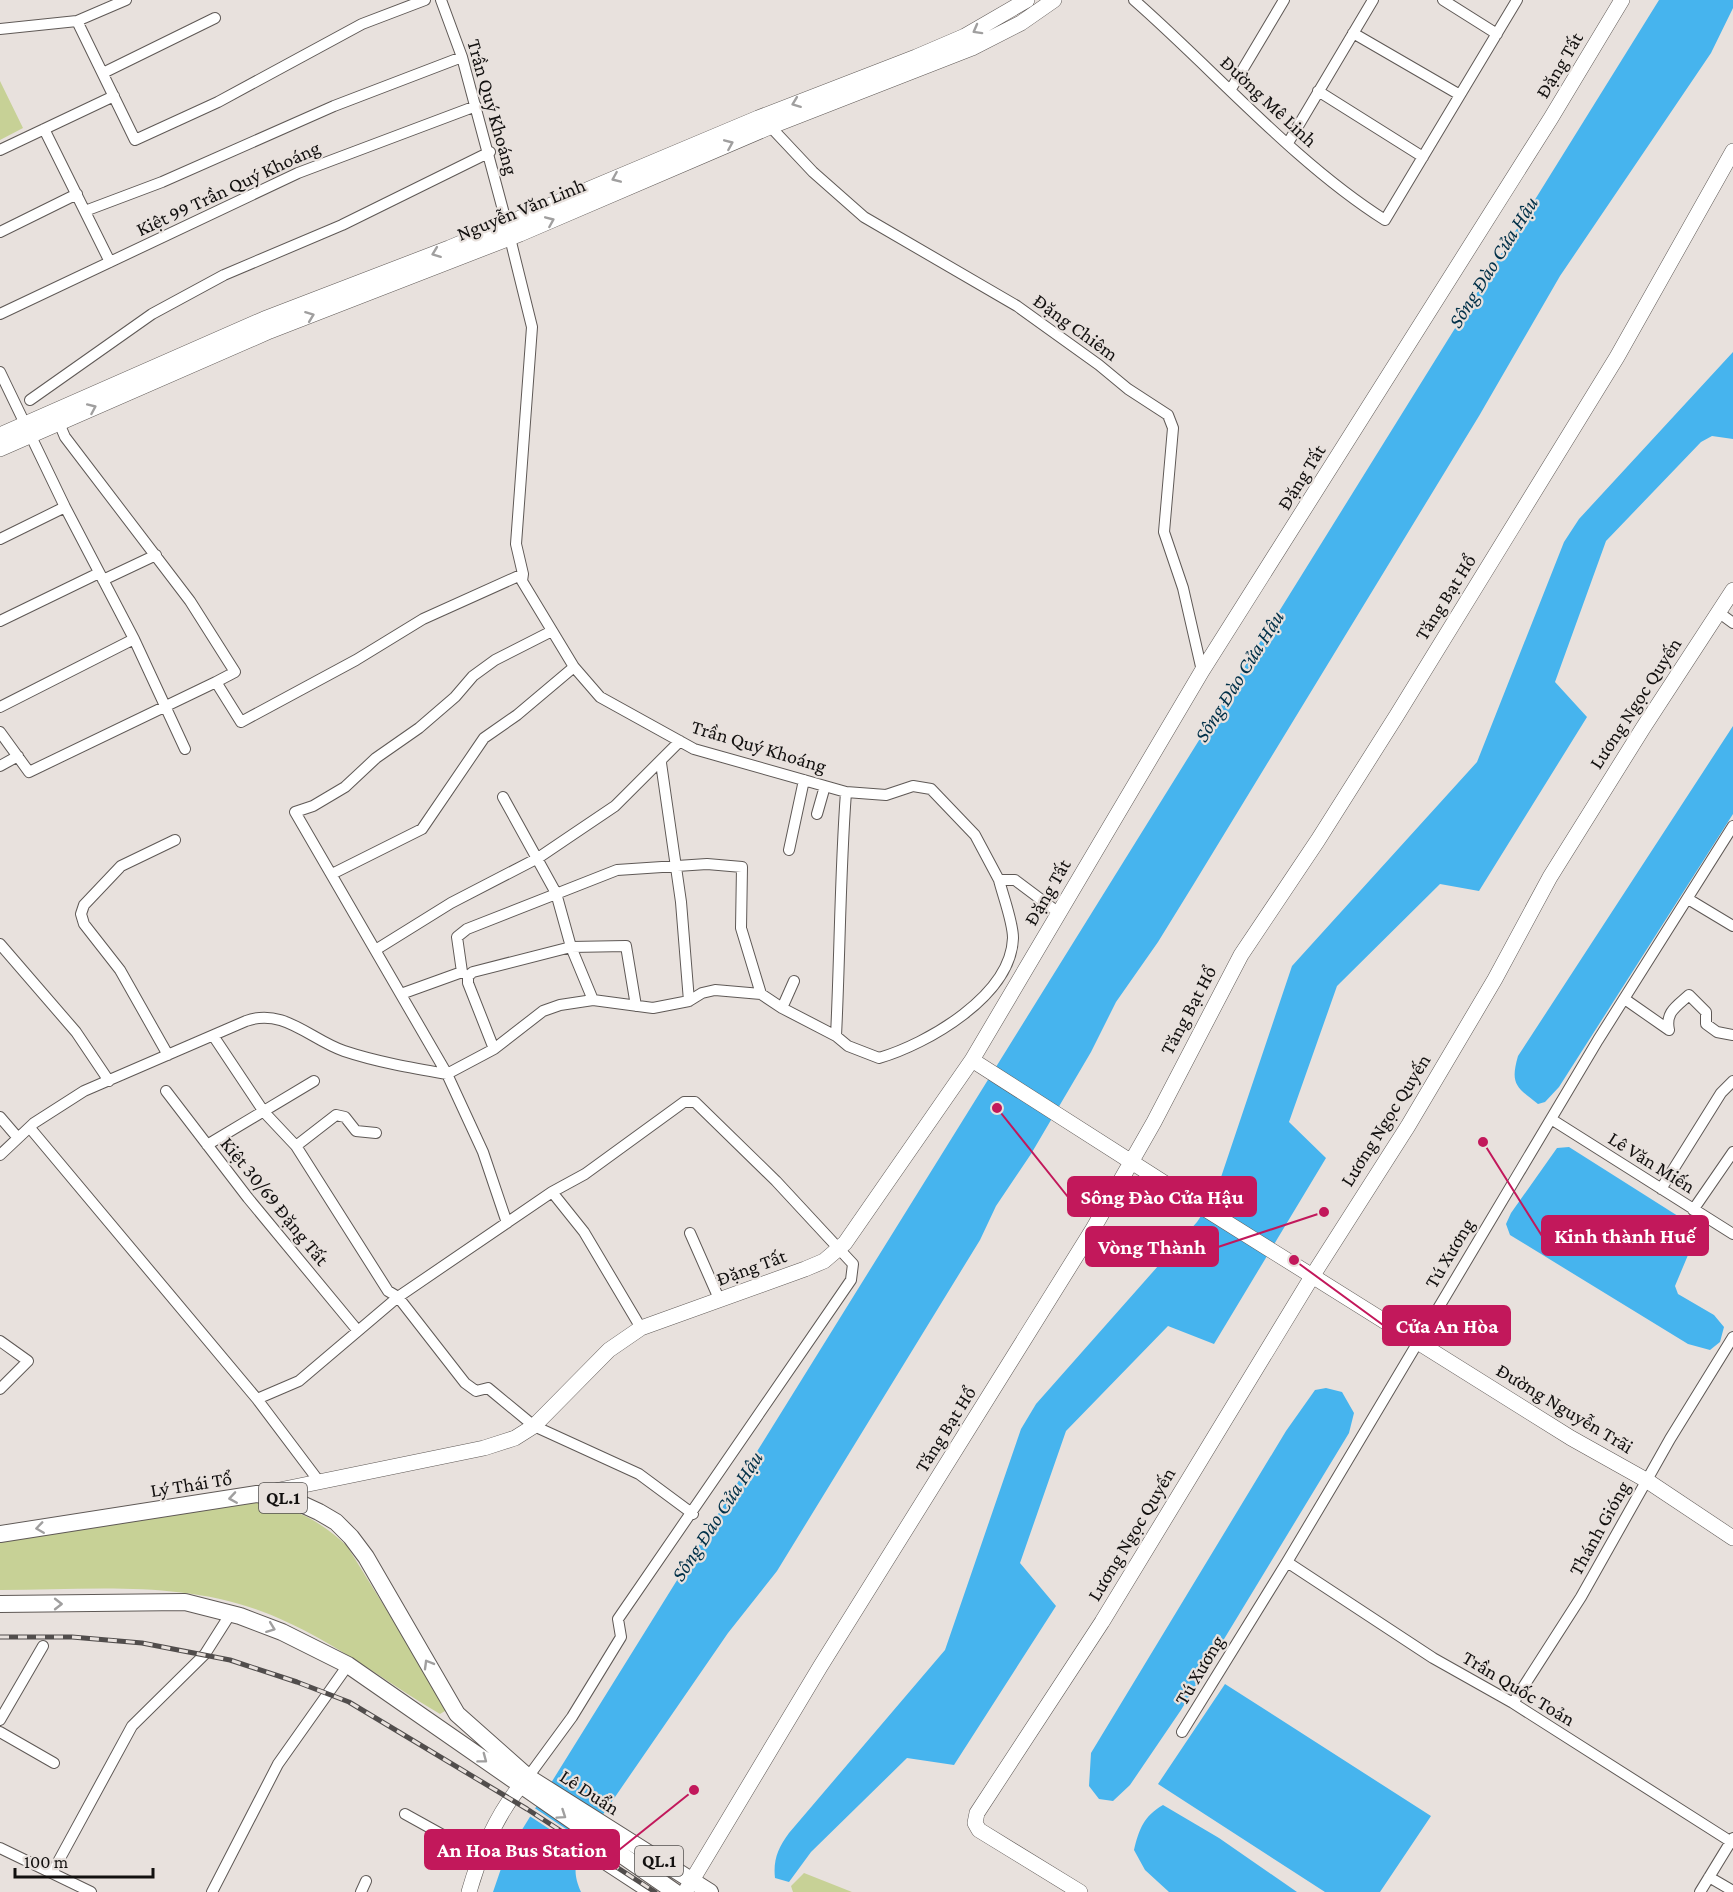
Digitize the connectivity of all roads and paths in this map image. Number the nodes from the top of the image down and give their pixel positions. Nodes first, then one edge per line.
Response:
1 (126, 0) edge
2 (425, 0) edge
3 (441, 0) edge
4 (1027, 0) edge
5 (1054, 0) edge
6 (1134, 0) edge
7 (1284, 0) edge
8 (1373, 0) edge
9 (1443, 0) edge
10 (1517, 0) edge
11 (1622, 0) edge
12 (1148, 4) edge
13 (1017, 16) junction
14 (215, 18) dead end
15 (77, 21) junction
16 (0, 29) edge
17 (1353, 33) junction
18 (1497, 34) junction
19 (462, 57) junction
20 (103, 73) junction
21 (1231, 89) junction
22 (1318, 92) junction
23 (1460, 94) junction
24 (114, 96) junction
25 (476, 106) junction
26 (761, 119) junction
27 (44, 129) junction
28 (1288, 142) junction
29 (0, 150) edge
30 (1733, 151) edge
31 (490, 152) junction
32 (1424, 157) junction
33 (77, 194) junction
34 (85, 211) junction
35 (509, 231) junction
36 (0, 232) edge
37 (110, 262) junction
38 (0, 314) edge
39 (267, 325) junction
40 (0, 372) edge
41 (30, 400) dead end
42 (59, 423) junction
43 (29, 429) junction
44 (0, 435) edge
45 (0, 449) edge
46 (65, 507) junction
47 (0, 539) edge
48 (156, 555) junction
49 (523, 574) junction
50 (101, 577) junction
51 (1733, 590) edge
52 (1718, 612) junction
53 (0, 621) edge
54 (1733, 622) edge
55 (552, 631) junction
56 (134, 639) junction
57 (574, 667) junction
58 (1202, 671) junction
59 (216, 681) junction
60 (166, 706) junction
61 (0, 707) edge
62 (0, 732) edge
63 (680, 741) junction
64 (185, 749) dead end
65 (18, 756) junction
66 (661, 763) junction
67 (0, 766) edge
68 (804, 780) junction
69 (825, 786) junction
70 (846, 792) junction
71 (503, 798) dead end
72 (817, 813) dead end
73 (1733, 826) edge
74 (175, 840) dead end
75 (789, 850) dead end
76 (538, 858) junction
77 (676, 867) junction
78 (332, 874) junction
79 (999, 880) junction
80 (556, 893) junction
81 (1688, 899) junction
82 (1059, 913) junction
83 (1733, 926) edge
84 (0, 944) edge
85 (571, 947) junction
86 (377, 950) junction
87 (467, 972) junction
88 (794, 981) dead end
89 (402, 994) junction
90 (761, 994) junction
91 (593, 1000) junction
92 (1626, 1000) junction
93 (689, 1001) junction
94 (636, 1006) junction
95 (782, 1008) junction
96 (1733, 1035) edge
97 (836, 1036) junction
98 (214, 1037) junction
99 (495, 1049) junction
100 (168, 1055) junction
101 (979, 1064) junction
102 (447, 1074) junction
103 (109, 1081) junction
104 (314, 1081) dead end
105 (1733, 1081) edge
106 (166, 1091) dead end
107 (264, 1112) junction
108 (0, 1117) edge
109 (1551, 1119) junction
110 (30, 1128) junction
111 (376, 1133) dead end
112 (18, 1138) junction
113 (207, 1144) junction
114 (296, 1146) junction
115 (1733, 1152) edge
116 (0, 1155) edge
117 (1132, 1162) junction
118 (1662, 1189) junction
119 (552, 1192) junction
120 (1693, 1209) junction
121 (507, 1223) junction
122 (690, 1233) dead end
123 (1733, 1234) edge
124 (838, 1250) junction
125 (1313, 1275) junction
126 (398, 1297) junction
127 (720, 1301) junction
128 (641, 1328) junction
129 (358, 1331) junction
130 (1733, 1337) edge
131 (0, 1341) edge
132 (1417, 1341) junction
133 (0, 1389) edge
134 (257, 1399) junction
135 (534, 1426) junction
136 (318, 1480) junction
137 (1646, 1480) junction
138 (257, 1494) junction
139 (693, 1514) junction
140 (0, 1534) edge
141 (1733, 1538) edge
142 (1287, 1562) junction
143 (0, 1604) edge
144 (231, 1614) junction
145 (43, 1646) dead end
146 (348, 1665) junction
147 (1513, 1703) junction
148 (457, 1714) junction
149 (0, 1720) edge
150 (442, 1728) junction
151 (0, 1732) edge
152 (1182, 1732) dead end
153 (54, 1763) dead end
154 (526, 1783) junction
155 (405, 1814) dead end
156 (605, 1835) junction
157 (1732, 1841) edge
158 (0, 1848) edge
159 (479, 1855) junction
160 (595, 1858) dead end
161 (52, 1873) junction
162 (1709, 1876) junction
163 (366, 1881) dead end
164 (688, 1886) edge
165 (1733, 1891) edge
166 (91, 1892) edge
167 (212, 1892) edge
168 (361, 1892) edge
169 (469, 1892) edge
170 (647, 1892) edge
171 (675, 1892) edge
172 (710, 1892) edge
173 (1080, 1892) edge
174 (1700, 1892) edge

1 - 15 street
2 - 24 street
3 - 19 street, Trần Quý Khoáng
4 - 13 main road, Nguyễn Văn Linh
5 - 13 main road, Nguyễn Văn Linh
6 - 12 street, Đường Mê Linh
7 - 21 street
8 - 17 street
9 - 18 street
10 - 18 street
11 - 58 main road, Đặng Tất
12 - 21 street, Đường Mê Linh
13 - 26 main road, Nguyễn Văn Linh
14 - 20 street
15 - 16 street
15 - 20 street
17 - 22 street
17 - 23 street
18 - 23 street
19 - 25 street, Trần Quý Khoáng
19 - 34 street
20 - 24 street
21 - 28 street, Đường Mê Linh
22 - 28 street
22 - 32 street
23 - 32 street
24 - 27 street
25 - 31 street, Trần Quý Khoáng
25 - 37 street, Kiệt 99 Trần Quý Khoáng
26 - 35 main road, Nguyễn Văn Linh
26 - 58 street, Đặng Chiêm
27 - 29 street
27 - 33 street
28 - 32 street, Đường Mê Linh
30 - 117 main road, Tăng Bạt Hổ
31 - 35 street, Trần Quý Khoáng
31 - 41 street
33 - 34 street
33 - 36 street
34 - 37 street
35 - 39 main road, Nguyễn Văn Linh
35 - 49 street, Trần Quý Khoáng
37 - 38 street, Kiệt 99 Trần Quý Khoáng
42 -> 39 main road, Nguyễn Văn Linh
39 - 43 main road, Nguyễn Văn Linh
40 - 43 street
42 - 43 main road, Nguyễn Văn Linh
42 - 48 street
43 - 44 main road, Nguyễn Văn Linh
43 - 45 main road, Nguyễn Văn Linh
43 - 46 street
46 - 47 street
46 - 50 street
48 - 50 street
48 - 59 street
49 - 55 street, Trần Quý Khoáng
49 - 59 street
50 - 53 street
50 - 56 street
51 - 52 main road, Lương Ngọc Quyến
52 - 54 street
52 - 125 main road, Lương Ngọc Quyến
55 - 57 street, Trần Quý Khoáng
55 - 78 street
56 - 60 street
56 - 61 street
57 - 63 street, Trần Quý Khoáng
57 - 78 street
58 - 82 main road, Đặng Tất
59 - 60 street
60 - 64 street
60 - 65 street
62 - 65 street
63 - 66 street
63 - 68 street, Trần Quý Khoáng
65 - 67 street
66 - 76 street
66 - 77 street
68 - 69 street, Trần Quý Khoáng
68 - 75 street
69 - 70 street, Trần Quý Khoáng
69 - 72 street
70 - 79 street, Trần Quý Khoáng
70 - 97 street
71 - 76 street
73 - 81 street, Tú Xương
74 - 100 street
76 - 80 street
76 - 86 street
77 - 80 street
77 - 90 street
77 - 93 street
78 - 86 street
79 - 82 street
79 - 97 street, Trần Quý Khoáng
80 - 85 street
80 - 87 street
81 - 83 street
81 - 92 street, Tú Xương
82 - 101 main road, Đặng Tất
84 - 103 street
85 - 87 street
85 - 91 street
85 - 94 street
86 - 89 street
87 - 89 street
87 - 99 street
88 - 95 street
89 - 102 street
90 - 93 street
90 - 95 street, Trần Quý Khoáng
91 - 94 street
91 - 99 street
92 - 96 street
92 - 109 street, Tú Xương
93 - 94 street
95 - 97 street, Trần Quý Khoáng
98 - 100 street
98 - 102 street
98 - 107 street
99 - 102 street
100 - 103 street
101 - 117 main road, Đường Nguyễn Trãi
101 - 124 main road, Đặng Tất
102 - 121 street
103 - 110 street
104 - 107 street
105 - 118 street
106 - 113 street, Kiệt 30/69 Đặng Tất
107 - 113 street
107 - 114 street
108 - 112 street
109 - 118 street, Lê Văn Miến
109 - 132 street, Tú Xương
110 - 112 street
110 - 134 street
111 - 114 street
112 - 116 street
113 - 129 street, Kiệt 30/69 Đặng Tất
114 - 126 street
115 - 120 street
117 - 125 main road, Đường Nguyễn Trãi
117 - 164 main road, Tăng Bạt Hổ
118 - 120 street, Lê Văn Miến
119 - 121 street
119 - 124 street
119 - 128 street
120 - 123 street, Lê Văn Miến
121 - 126 street
122 - 127 street
124 - 127 main road, Đặng Tất
124 - 139 street
125 - 132 main road, Đường Nguyễn Trãi
125 - 173 main road, Lương Ngọc Quyến
126 - 129 street
126 - 135 street
127 - 128 main road, Đặng Tất
128 - 135 main road, Đặng Tất
129 - 134 street
130 - 137 street, Thánh Gióng
131 - 133 street
132 - 137 main road, Đường Nguyễn Trãi
132 - 142 street, Tú Xương
134 - 136 street
135 - 136 main road, Đặng Tất
135 - 139 street
136 - 138 main road, Đặng Tất
137 - 141 main road, Đường Nguyễn Trãi
137 - 147 street, Thánh Gióng
138 -> 140 main road, Lý Thái Tổ / QL.1
148 -> 138 main road, Lý Thái Tổ / QL.1
139 - 154 street
142 - 147 street, Trần Quốc Toản
142 - 152 street, Tú Xương
143 -> 144 main road, QL.1
144 -> 146 main road, QL.1
144 - 161 street
145 - 149 street
146 - 150 main road, QL.1
146 - 167 street
147 - 157 street, Trần Quốc Toản
148 - 150 main road
148 - 154 main road, Lê Duẩn / QL.1
150 -> 154 main road, Lê Duẩn / QL.1
151 - 153 street
154 - 156 main road, Lê Duẩn / QL.1
154 - 159 main road
155 - 159 street
156 - 164 main road, Lê Duẩn / QL.1
156 - 171 main road, Lê Duẩn / QL.1
157 - 162 street
158 - 161 street
159 - 169 main road
160 - 170 street
161 - 166 street
162 - 165 street
162 - 174 street
163 - 168 street
164 - 172 main road, Lê Duẩn / QL.1

